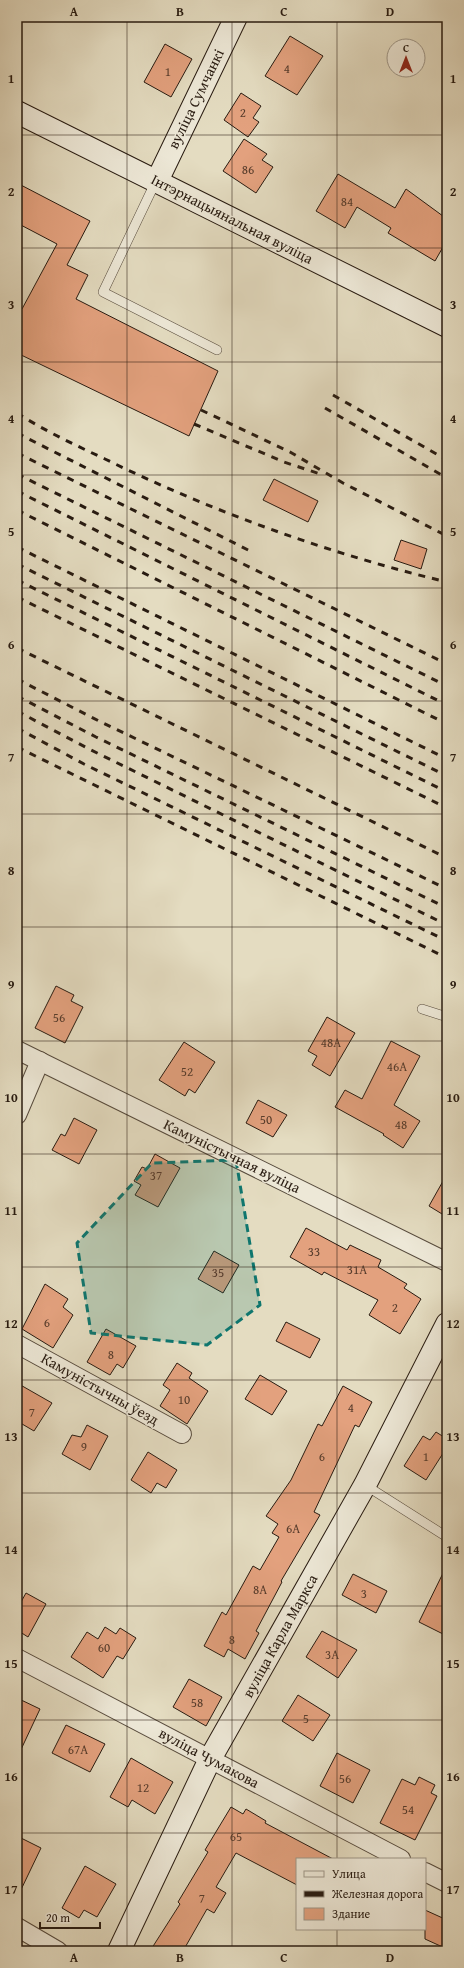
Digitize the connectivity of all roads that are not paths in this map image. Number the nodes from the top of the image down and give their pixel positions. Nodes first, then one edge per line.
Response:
1 (236, 17) edge
2 (17, 112) edge
3 (157, 181) junction
4 (447, 326) edge
5 (217, 350) dead end
6 (422, 1009) dead end
7 (447, 1016) edge
8 (17, 1050) edge
9 (40, 1061) junction
10 (17, 1114) edge
11 (447, 1262) edge
12 (447, 1324) edge
13 (17, 1344) edge
14 (182, 1434) dead end
15 (365, 1484) junction
16 (447, 1537) edge
17 (17, 1658) edge
18 (210, 1759) junction
19 (399, 1858) edge
20 (426, 1872) edge
21 (447, 1883) edge
22 (17, 1928) edge
23 (58, 1951) edge
24 (119, 1951) edge

1 - 3 street, вуліца Сумчанкі
2 - 3 street, Інтэрнацыянальная вуліца
3 - 4 street, Інтэрнацыянальная вуліца
3 - 5 lane
6 - 7 lane
8 - 9 street, Камуністычная вуліца
9 - 10 street
9 - 11 street, Камуністычная вуліца
12 - 15 street, вуліца Карла Маркса
13 - 14 street, Камуністычны ўезд
15 - 16 lane
15 - 18 street, вуліца Карла Маркса
17 - 18 street, вуліца Чумакова
18 - 19 street, вуліца Чумакова
18 - 24 street, вуліца Карла Маркса
20 - 21 street
22 - 23 street

